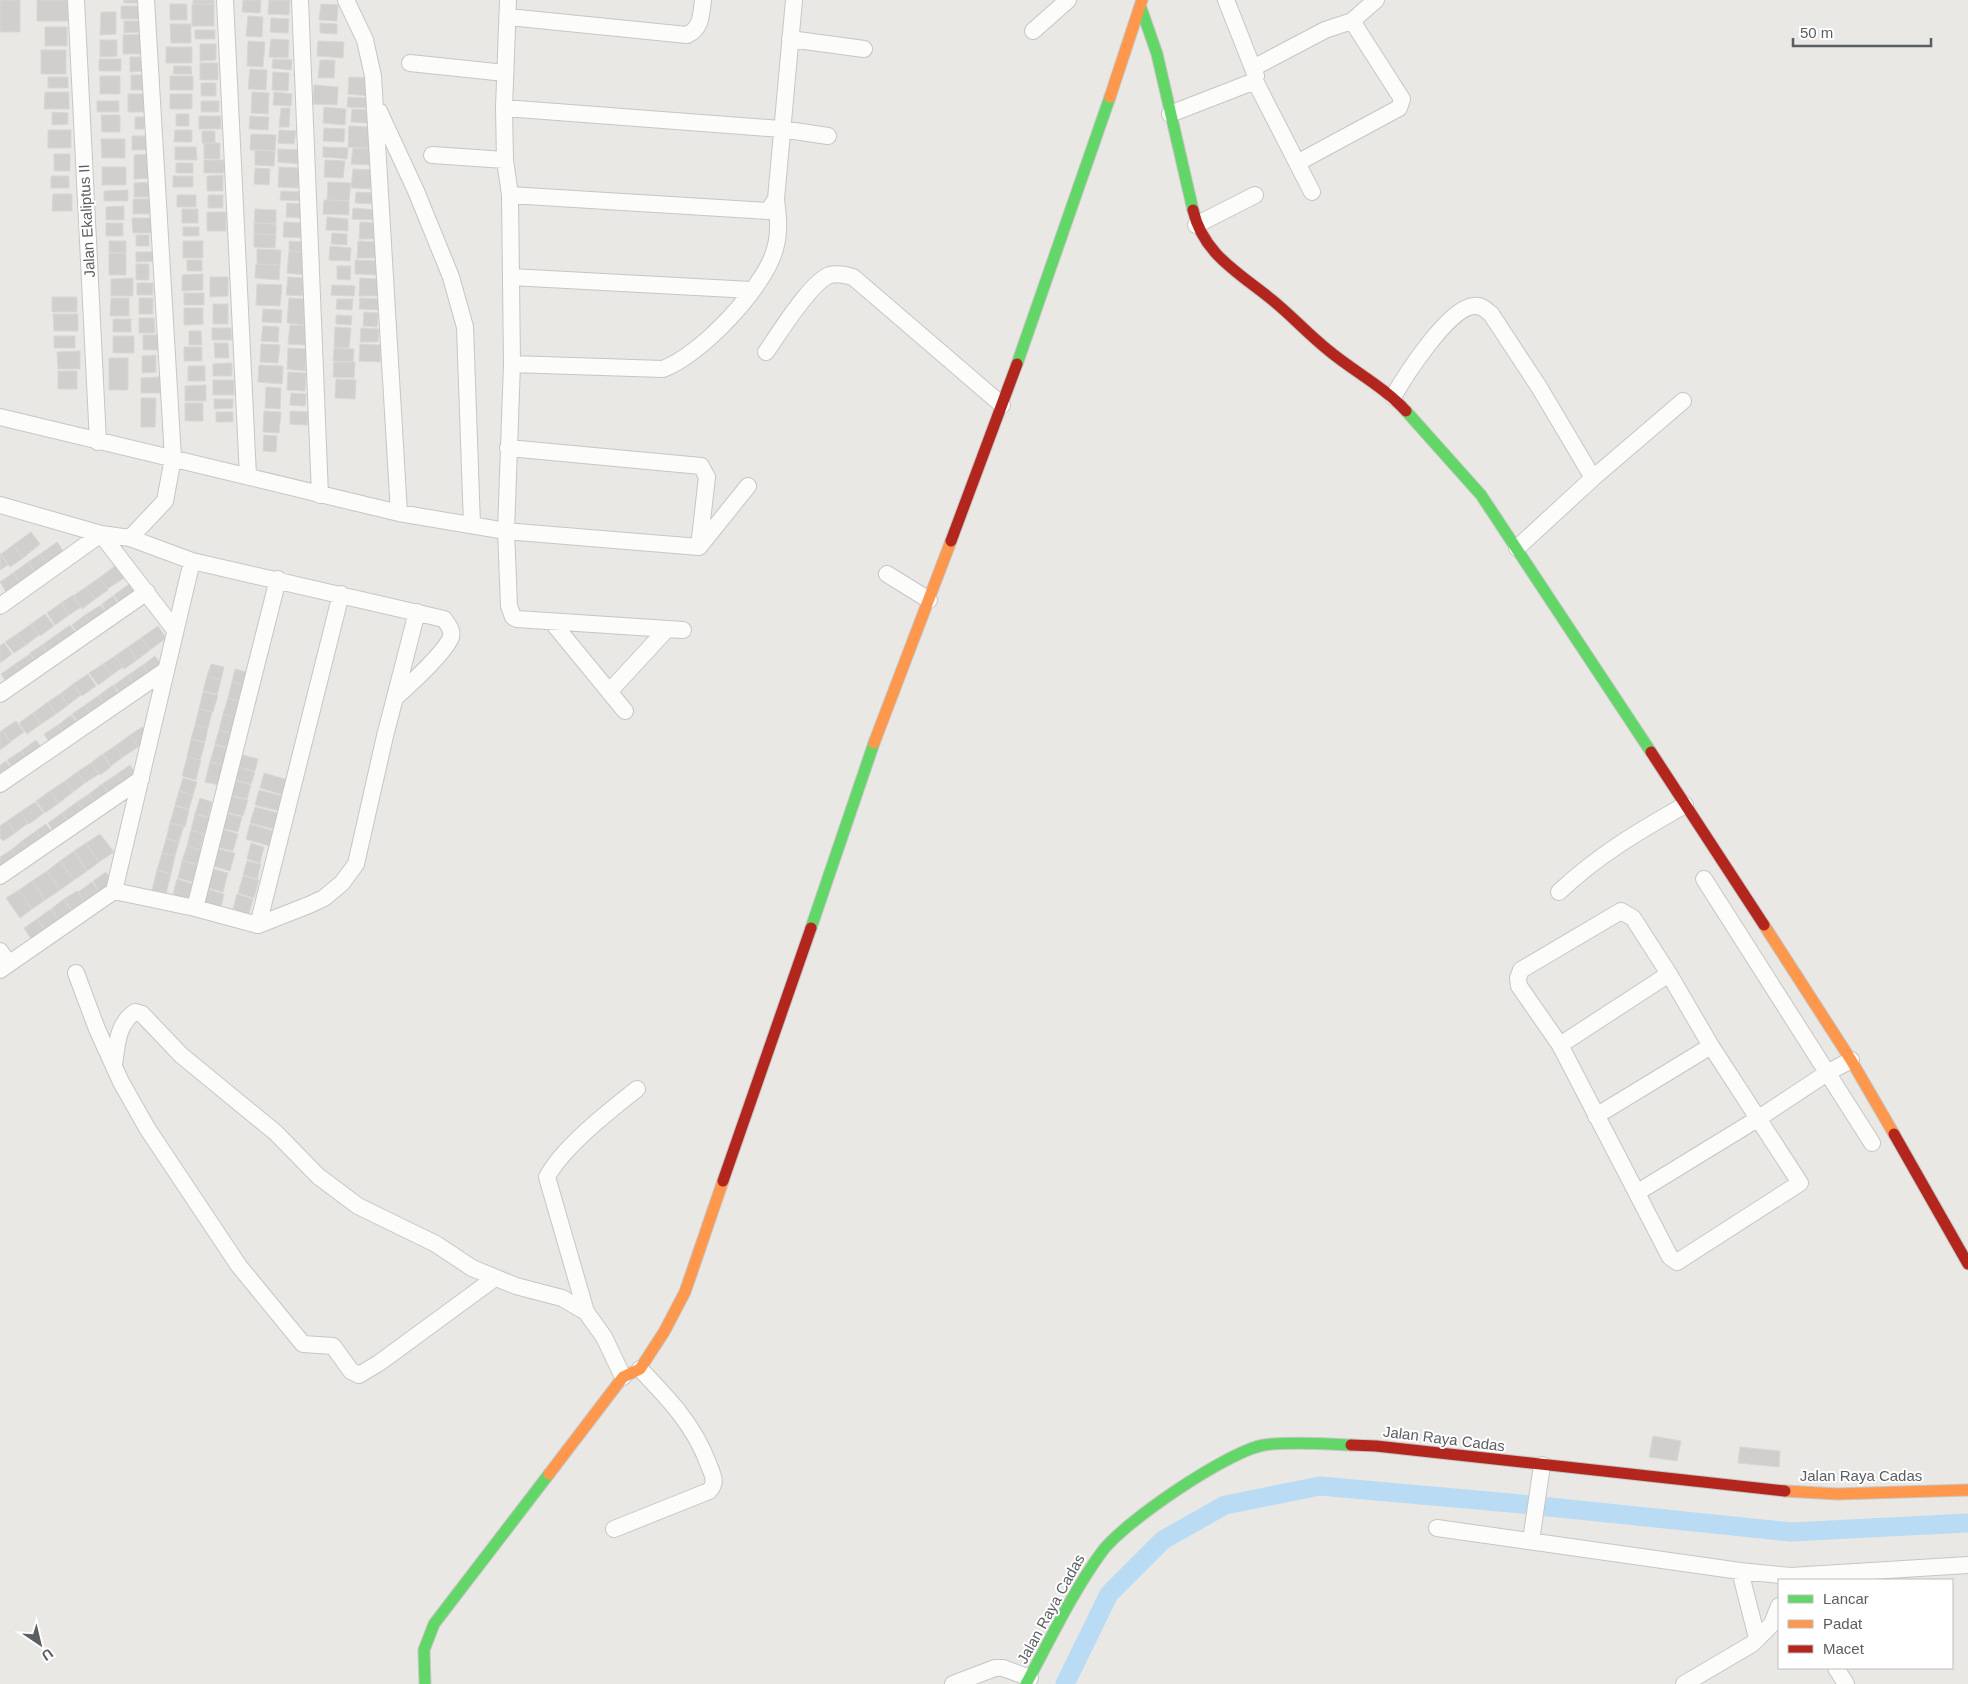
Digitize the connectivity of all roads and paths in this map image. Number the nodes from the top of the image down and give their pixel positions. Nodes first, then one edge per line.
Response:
1 (76, 0) edge
2 (146, 0) edge
3 (225, 0) edge
4 (300, 0) edge
5 (346, 0) edge
6 (508, 0) edge
7 (703, 0) edge
8 (794, 0) edge
9 (1068, 0) edge
10 (1226, 0) edge
11 (1376, 0) edge
12 (1142, 4) edge
13 (508, 17) junction
14 (1352, 20) junction
15 (1033, 31) dead end
16 (790, 38) junction
17 (864, 49) dead end
18 (410, 63) dead end
19 (504, 73) junction
20 (1254, 74) junction
21 (375, 102) junction
22 (504, 108) junction
23 (1170, 114) junction
24 (781, 128) junction
25 (828, 136) dead end
26 (432, 154) dead end
27 (505, 160) junction
28 (1297, 163) junction
29 (1312, 192) dead end
30 (510, 195) junction
31 (1255, 195) dead end
32 (776, 199) junction
33 (1196, 225) junction
34 (511, 277) junction
35 (751, 290) junction
36 (766, 352) dead end
37 (512, 364) junction
38 (1393, 397) junction
39 (1683, 401) dead end
40 (1002, 405) junction
41 (0, 417) edge
42 (98, 442) junction
43 (508, 448) junction
44 (173, 458) junction
45 (248, 476) junction
46 (1593, 478) junction
47 (748, 486) dead end
48 (320, 495) junction
49 (2, 507) edge
50 (399, 513) junction
51 (472, 525) junction
52 (506, 531) junction
53 (101, 534) junction
54 (130, 538) junction
55 (699, 547) junction
56 (1517, 548) junction
57 (192, 561) junction
58 (887, 574) dead end
59 (278, 580) junction
60 (146, 592) junction
61 (341, 594) junction
62 (929, 600) junction
63 (0, 606) edge
64 (417, 612) junction
65 (552, 622) junction
66 (667, 629) junction
67 (175, 630) junction
68 (683, 630) dead end
69 (166, 670) junction
70 (609, 692) junction
71 (0, 694) edge
72 (395, 699) junction
73 (625, 711) dead end
74 (141, 779) junction
75 (0, 784) edge
76 (1685, 805) junction
77 (0, 876) edge
78 (1704, 879) dead end
79 (114, 891) junction
80 (1559, 892) dead end
81 (195, 908) junction
82 (258, 925) junction
83 (3, 962) edge
84 (76, 973) dead end
85 (1669, 974) junction
86 (1560, 1045) junction
87 (1711, 1046) junction
88 (1851, 1060) junction
89 (114, 1066) junction
90 (1827, 1073) junction
91 (637, 1089) dead end
92 (1596, 1116) junction
93 (1759, 1118) junction
94 (1872, 1143) dead end
95 (1638, 1192) junction
96 (1968, 1264) edge
97 (495, 1278) junction
98 (586, 1312) junction
99 (640, 1369) junction
100 (624, 1378) junction
101 (1542, 1465) junction
102 (1968, 1490) edge
103 (1437, 1528) dead end
104 (614, 1529) dead end
105 (1531, 1537) junction
106 (1968, 1565) edge
107 (1740, 1571) junction
108 (1791, 1579) edge
109 (1778, 1609) edge
110 (1757, 1638) junction
111 (1837, 1669) edge
112 (1028, 1681) edge
113 (425, 1684) edge
114 (953, 1684) edge
115 (1684, 1684) edge
116 (1846, 1684) edge

1 - 42 street, Jalan Ekaliptus II
2 - 44 street
3 - 45 street
4 - 48 street
5 - 21 street
6 - 13 street
7 - 13 street
8 - 16 street
9 - 15 street
10 - 20 street
11 - 14 street
12 - 23 street
12 - 40 street
13 - 19 street
14 - 20 street
14 - 28 street
16 - 17 street
16 - 24 street
18 - 19 street
19 - 22 street
20 - 23 street
20 - 28 street
21 - 50 street
21 - 51 street
22 - 24 street
22 - 27 street
23 - 33 street
24 - 25 street
24 - 32 street
26 - 27 street
27 - 30 street
28 - 29 street
30 - 32 street
30 - 34 street
31 - 33 street
32 - 35 street
33 - 38 street
34 - 35 street
34 - 37 street
35 - 37 street
36 - 40 street
37 - 43 street
38 - 46 street
38 - 56 street
39 - 46 street
40 - 62 street
41 - 42 street
42 - 44 street
43 - 52 street
43 - 55 street
44 - 45 street
44 - 54 street
45 - 48 street
46 - 56 street
47 - 55 street
48 - 50 street
49 - 53 street
50 - 51 street
51 - 52 street
52 - 55 street
52 - 65 street
53 - 54 street
53 - 60 street
53 - 63 street
54 - 57 street
56 - 76 street
57 - 59 street
57 - 67 street
58 - 62 street
59 - 61 street
59 - 81 street
60 - 67 street
60 - 71 street
61 - 64 street
61 - 82 street
62 - 99 street
64 - 72 street
64 - 72 street
65 - 66 street
65 - 70 street
66 - 68 street
66 - 70 street
67 - 69 street
69 - 74 street
69 - 75 street
70 - 73 street
72 - 82 street
74 - 77 street
74 - 79 street
76 - 80 street
76 - 88 street
78 - 90 street
79 - 81 street
79 - 83 street
81 - 82 street
84 - 89 street
85 - 86 street
85 - 86 street
85 - 87 street
86 - 92 street
87 - 92 street
87 - 93 street
88 - 90 street
88 - 96 street
89 - 97 street
89 - 97 street
90 - 93 street
90 - 94 street
91 - 98 street
92 - 95 street
93 - 95 street
93 - 95 street
97 - 98 street
98 - 100 street
99 - 100 street
99 - 104 street
100 - 113 street
101 - 102 street, Jalan Raya Cadas
101 - 105 street
101 - 112 street, Jalan Raya Cadas
103 - 105 street
105 - 107 street
106 - 108 street
107 - 108 street
107 - 110 street
109 - 110 street
110 - 115 street
111 - 116 street
112 - 114 street

